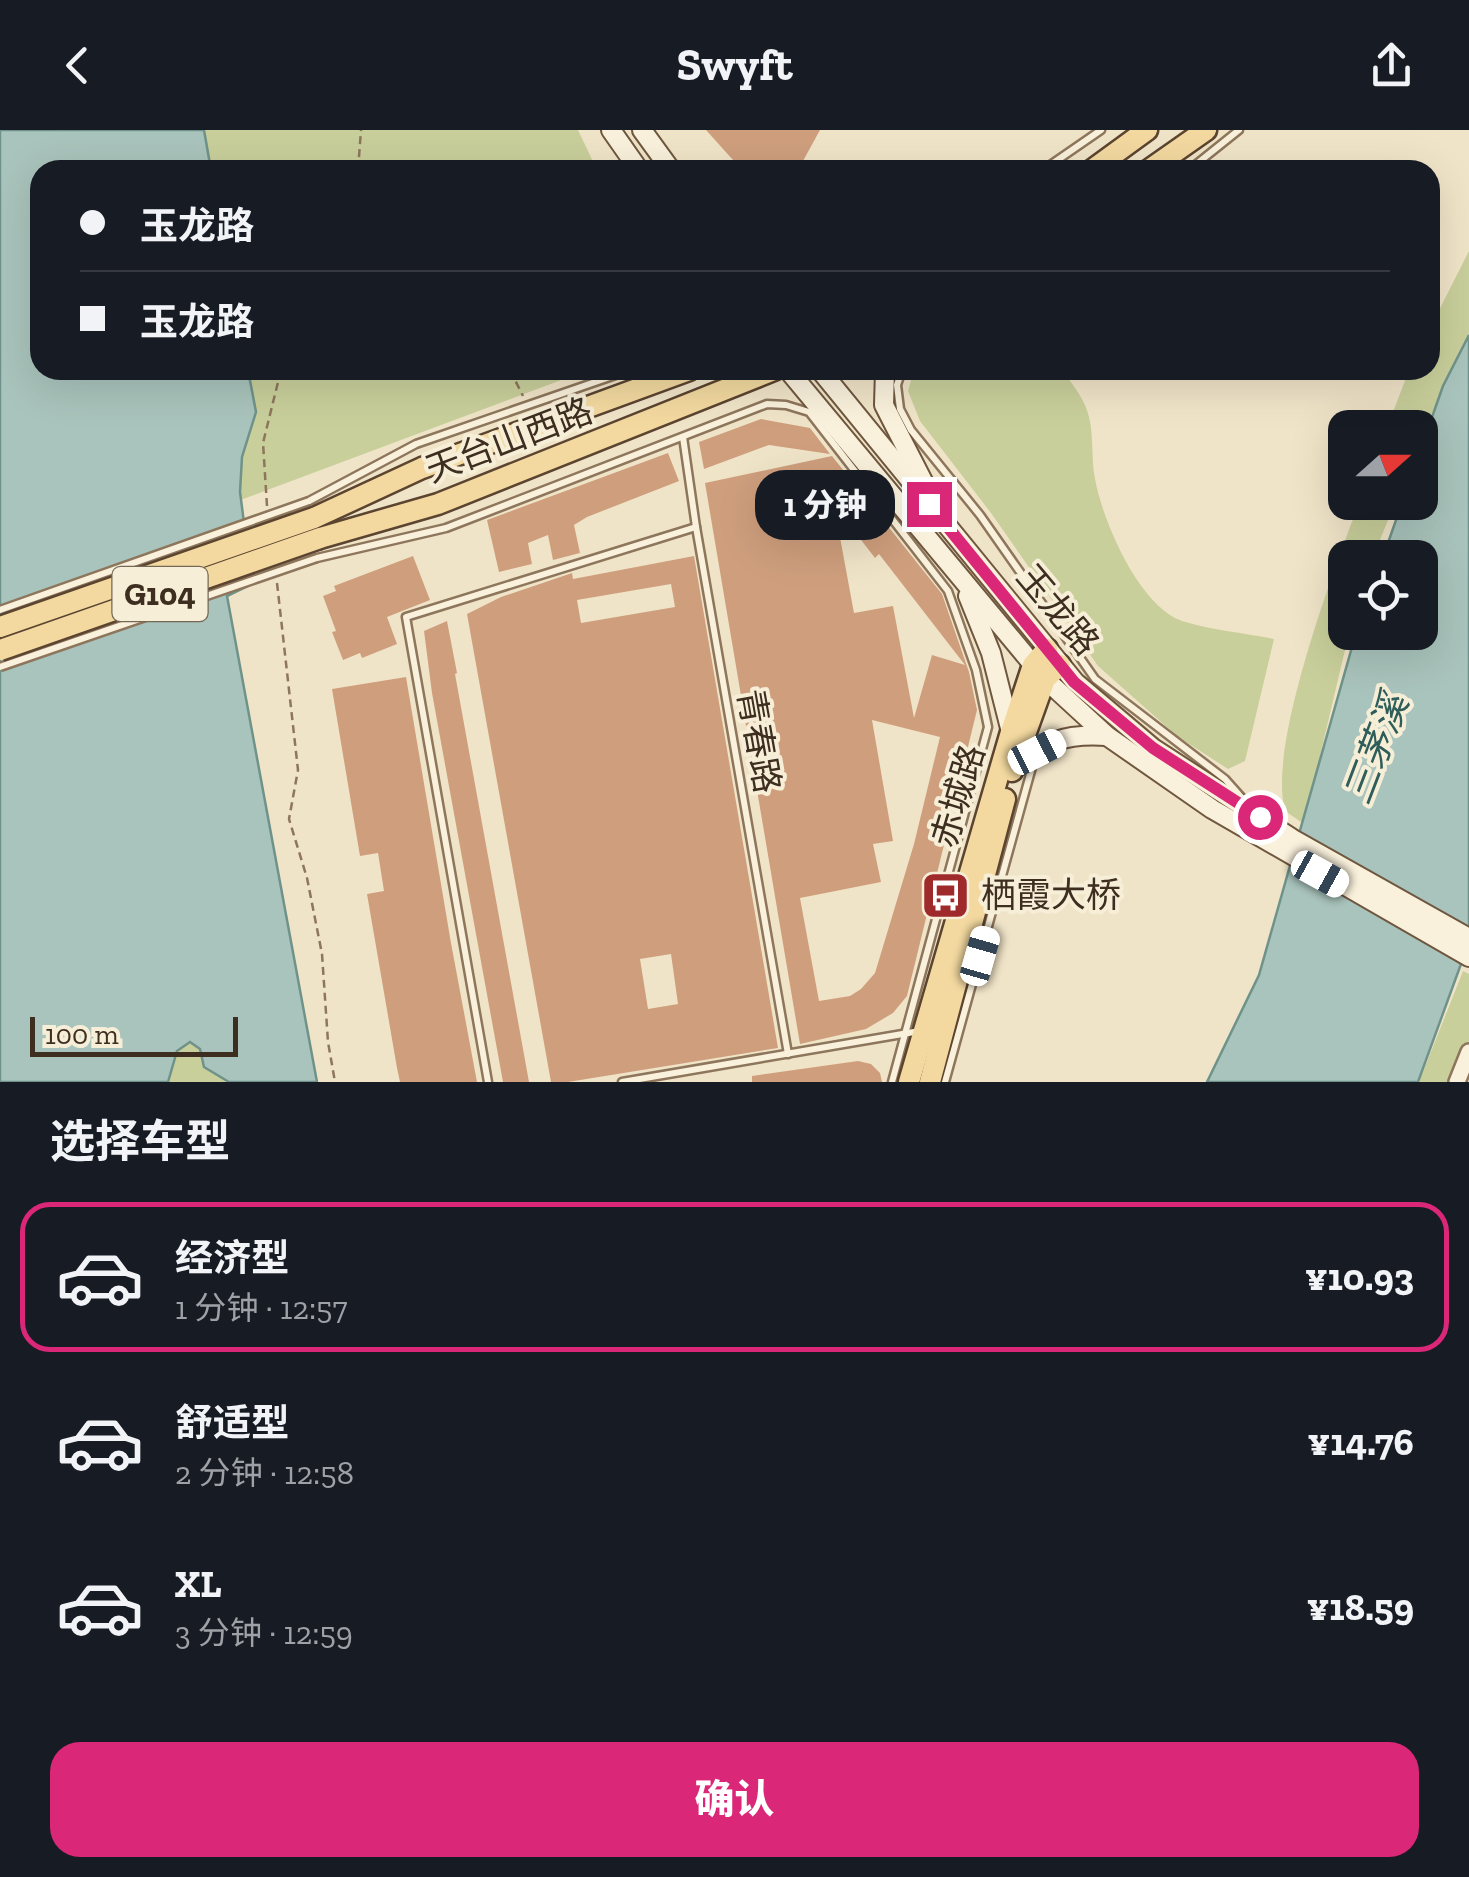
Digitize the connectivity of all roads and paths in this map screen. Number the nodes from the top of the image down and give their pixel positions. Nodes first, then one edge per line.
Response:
1 (361, 130) edge
2 (611, 130) edge
3 (642, 130) edge
4 (1101, 130) edge
5 (1148, 130) edge
6 (1206, 130) edge
7 (1239, 130) edge
8 (359, 160) edge
9 (632, 160) edge
10 (663, 160) edge
11 (1058, 160) edge
12 (1106, 160) edge
13 (1163, 160) edge
14 (1202, 160) edge
15 (279, 380) edge
16 (515, 380) edge
17 (602, 380) edge
18 (650, 380) edge
19 (749, 380) edge
20 (796, 380) edge
21 (828, 380) edge
22 (885, 380) edge
23 (898, 380) edge
24 (528, 406) junction
25 (683, 437) junction
26 (266, 504) dead end
27 (696, 526) junction
28 (315, 529) junction
29 (951, 530) junction
30 (277, 581) dead end
31 (962, 582) junction
32 (0, 610) edge
33 (0, 628) edge
34 (0, 650) edge
35 (1046, 664) junction
36 (0, 666) edge
37 (1011, 732) junction
38 (1106, 736) junction
39 (1037, 752) junction
40 (1012, 772) junction
41 (1260, 817) junction
42 (1292, 848) junction
43 (1469, 938) edge
44 (1469, 957) edge
45 (932, 1029) junction
46 (1469, 1052) edge
47 (788, 1054) junction
48 (335, 1082) edge
49 (488, 1082) edge
50 (622, 1082) edge
51 (892, 1082) edge
52 (909, 1082) edge
53 (930, 1082) edge
54 (945, 1082) edge
55 (1457, 1082) edge

1 - 8 path
2 - 9 main road
3 - 10 main road
4 - 11 lane
5 - 12 main road
6 - 13 main road
7 - 14 lane
15 - 26 path
16 - 24 path
17 - 24 lane
18 - 28 main road, 天台山西路
19 - 28 main road, 天台山西路
20 - 31 main road, 玉龙路
21 - 29 main road, 玉龙路
22 - 29 main road
23 - 41 lane
24 - 28 lane
25 - 27 lane, 青春路
25 - 28 lane
25 - 45 lane
27 - 47 lane, 青春路
27 - 49 lane
28 - 32 lane, bridge
28 - 33 main road, G104, bridge
28 - 34 main road, G104, bridge
28 - 36 lane, bridge
29 - 35 main road, 玉龙路
30 - 48 path
31 - 35 main road, 玉龙路
31 - 37 main road
35 - 37 main road, 赤城路
35 - 38 main road, 玉龙路
35 - 40 main road, 赤城路
35 - 41 main road, 玉龙路
37 - 45 main road, 赤城路
38 - 39 main road
38 - 42 main road, 玉龙路
39 - 40 main road
39 - 45 lane
40 - 45 main road, 赤城路
41 - 42 main road, 玉龙路
42 - 43 main road
42 - 44 main road
45 - 47 lane
45 - 51 lane
45 - 52 main road, 赤城路
45 - 53 main road, 赤城路
45 - 54 lane
46 - 55 street
47 - 50 lane

